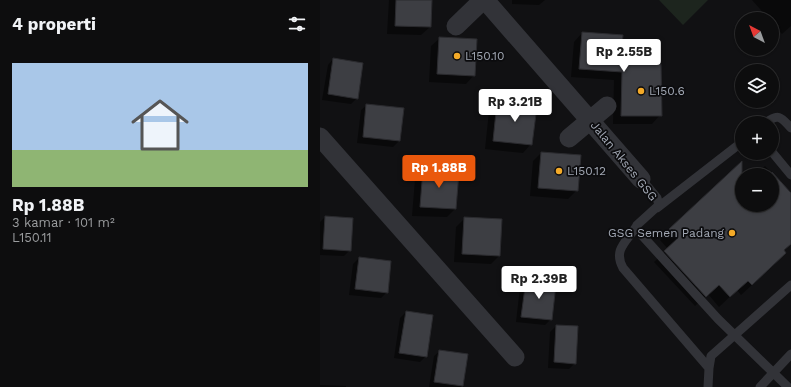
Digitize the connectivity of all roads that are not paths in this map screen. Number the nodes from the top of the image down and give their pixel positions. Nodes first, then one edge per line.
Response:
1 (484, 0) edge
2 (456, 26) dead end
3 (607, 106) dead end
4 (779, 117) edge
5 (590, 120) junction
6 (791, 128) edge
7 (320, 137) edge
8 (569, 138) dead end
9 (735, 147) edge
10 (779, 160) edge
11 (791, 175) edge
12 (641, 179) joint
13 (657, 208) junction
14 (636, 227) junction
15 (791, 285) edge
16 (734, 334) junction
17 (791, 354) edge
18 (515, 357) dead end
19 (709, 368) junction
20 (774, 373) junction
21 (708, 387) edge
22 (760, 387) edge
23 (788, 387) edge

1 - 2 street
1 - 5 street, Jalan Akses GSG
3 - 5 street
4 - 6 lane
5 - 8 street
5 - 12 street, Jalan Akses GSG
7 - 18 street
9 - 13 lane
10 - 11 lane
12 - 13 lane, Jalan Akses GSG
13 - 14 lane, Jalan Akses GSG
14 - 16 lane
14 - 19 lane, Jalan Akses GSG
15 - 16 lane
16 - 19 lane
16 - 20 lane
17 - 20 lane
19 - 21 lane
20 - 22 lane
20 - 23 lane

